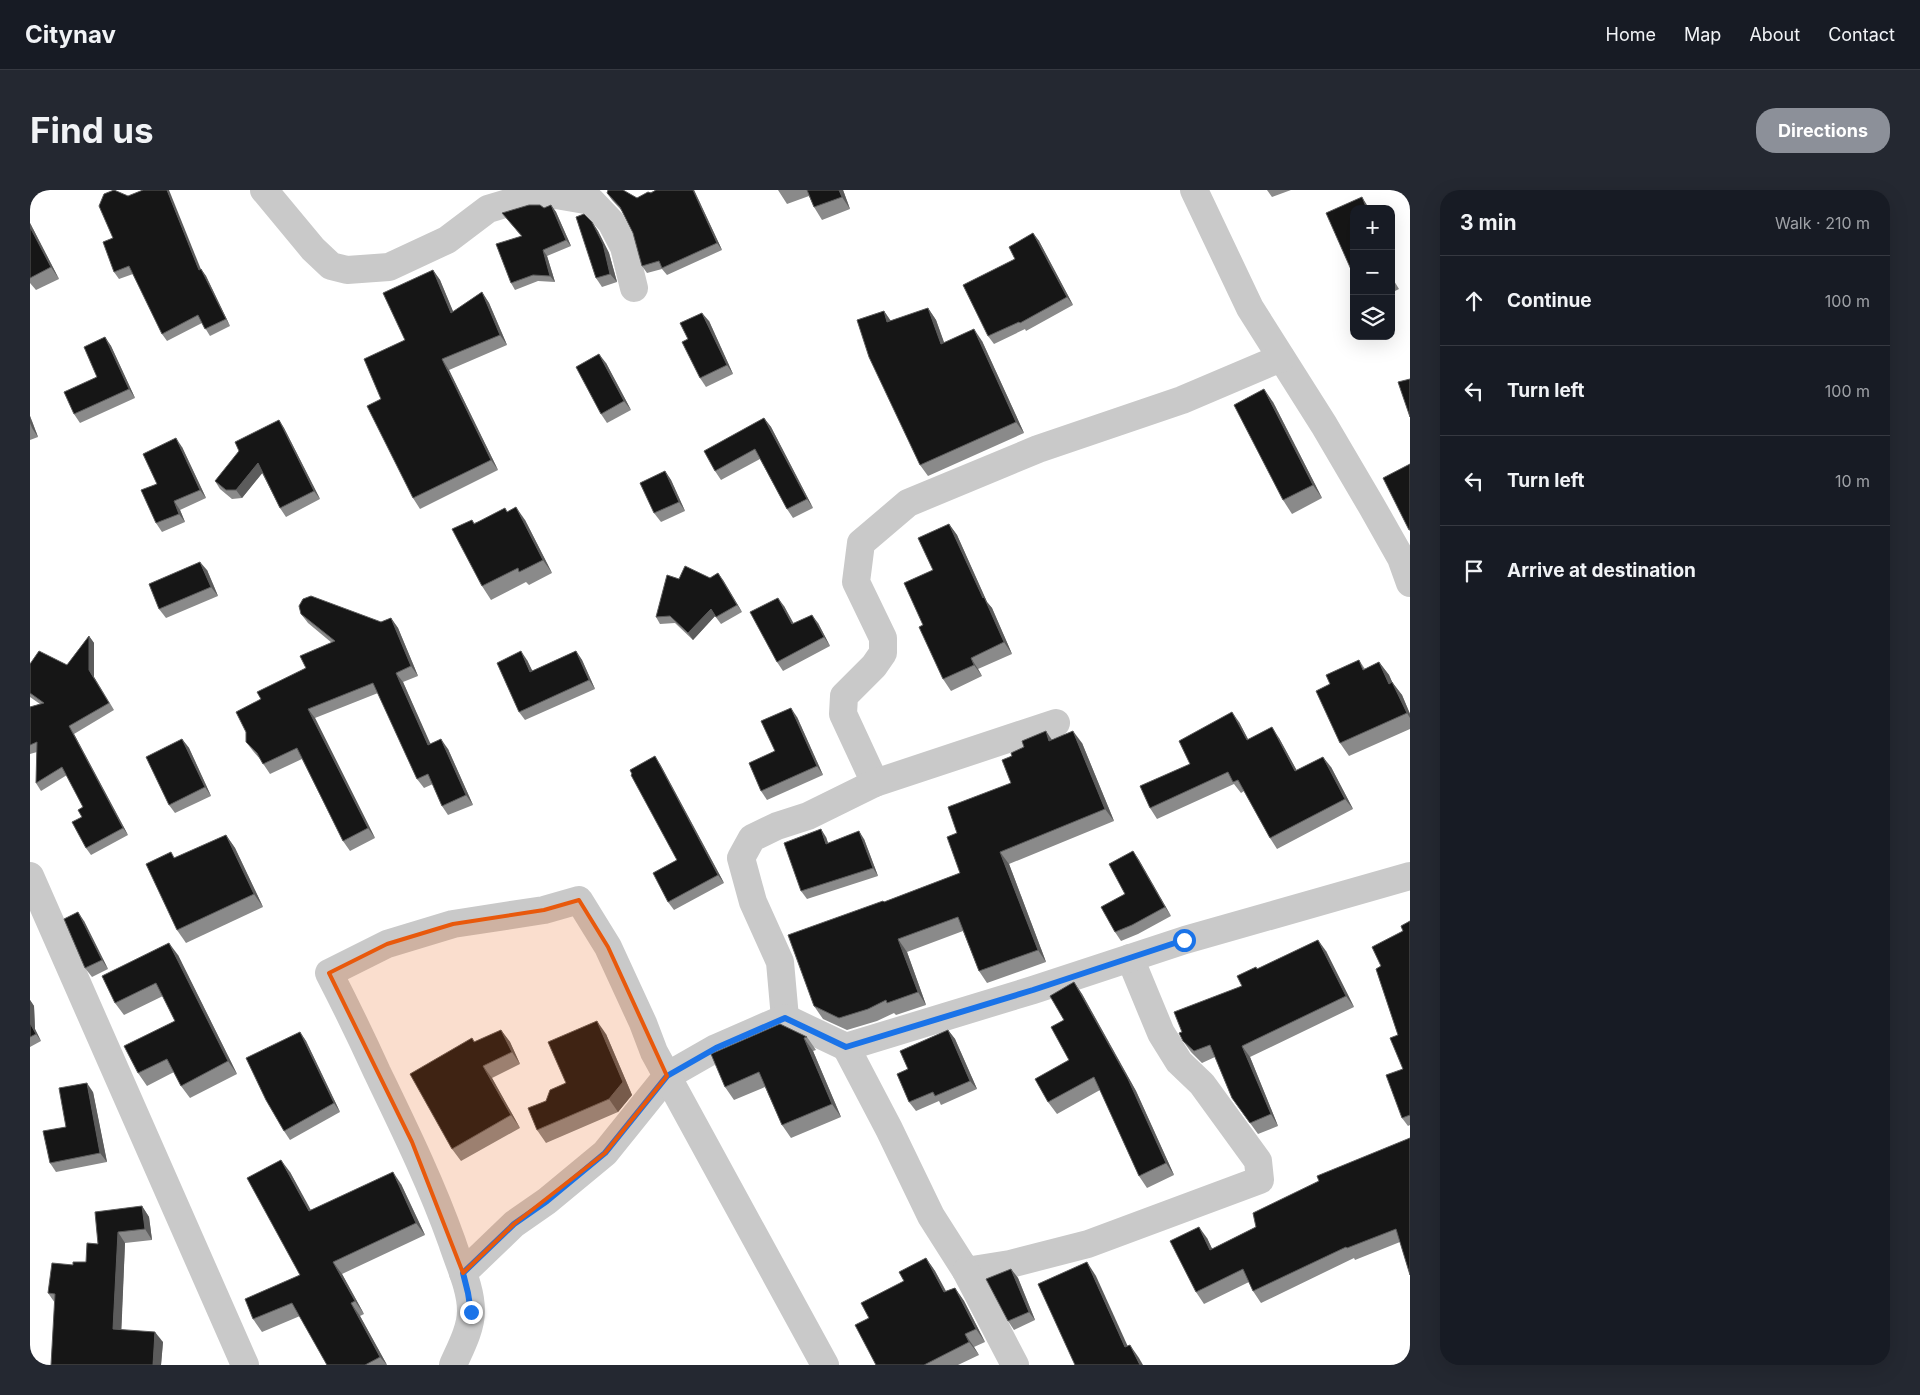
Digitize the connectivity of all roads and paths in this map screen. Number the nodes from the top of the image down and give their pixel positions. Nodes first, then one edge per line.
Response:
1 (264, 190) edge
2 (1194, 190) edge
3 (485, 199) edge
4 (634, 288) dead end
5 (1281, 358) junction
6 (1410, 583) edge
7 (1056, 723) dead end
8 (875, 783) junction
9 (30, 876) edge
10 (1410, 876) edge
11 (1130, 958) junction
12 (785, 1018) junction
13 (846, 1047) junction
14 (667, 1076) junction
15 (966, 1272) junction
16 (463, 1273) junction
17 (245, 1365) edge
18 (453, 1365) edge
19 (825, 1365) edge
20 (1015, 1365) edge

1 - 3 street
2 - 5 street
3 - 4 street
5 - 6 street
5 - 8 street
7 - 8 street
8 - 12 street
9 - 17 street
10 - 11 street
11 - 13 street
11 - 15 street
12 - 13 street
12 - 14 street
13 - 15 street
14 - 16 street
14 - 16 street
14 - 19 street
15 - 20 street
16 - 18 street

